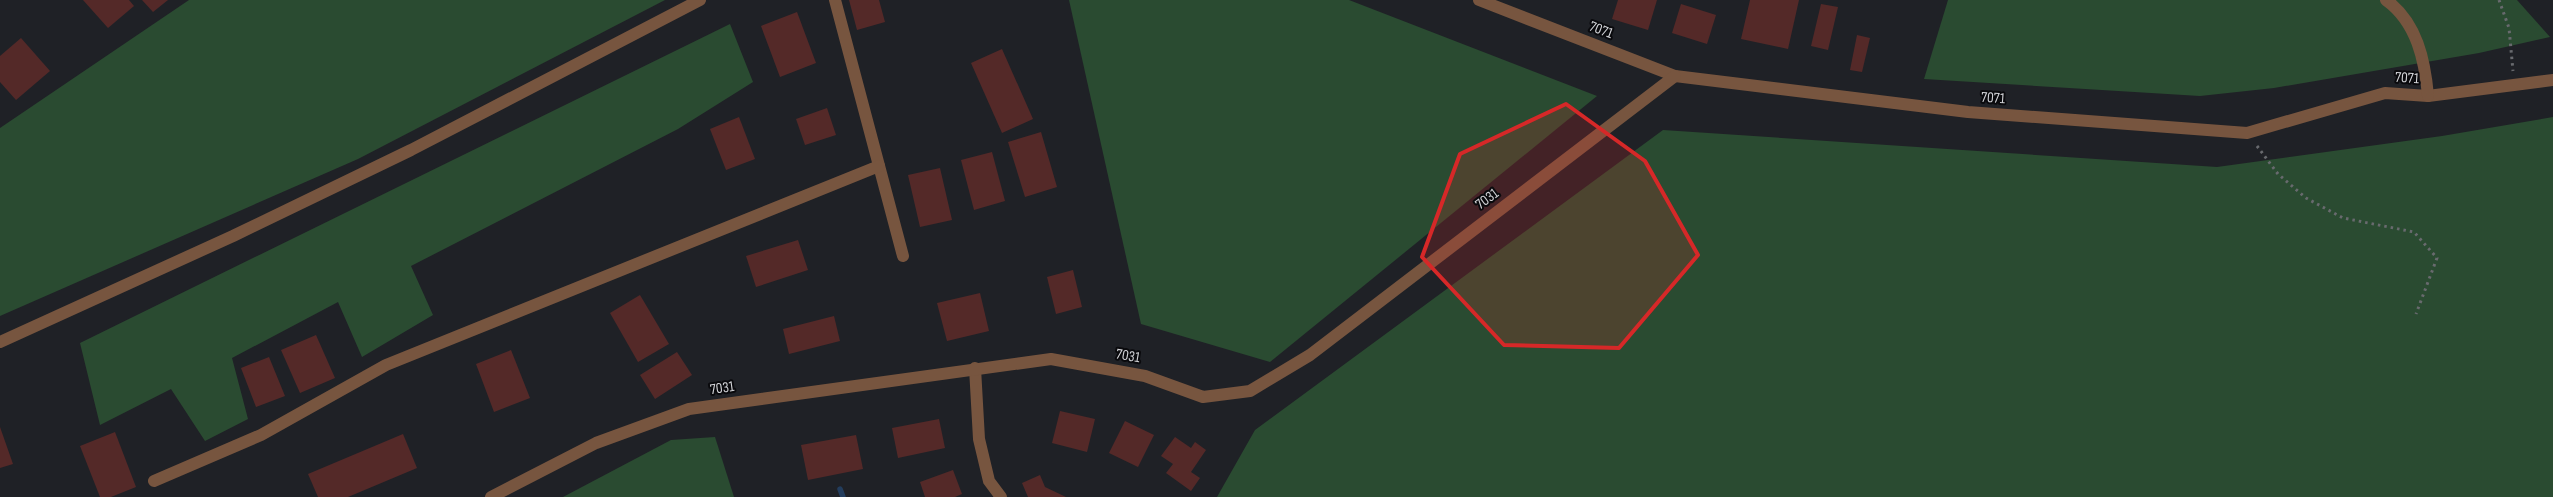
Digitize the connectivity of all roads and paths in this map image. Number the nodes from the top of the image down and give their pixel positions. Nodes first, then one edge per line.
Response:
1 (700, 0) edge
2 (835, 0) edge
3 (1479, 0) edge
4 (2386, 0) edge
5 (2500, 0) edge
6 (1675, 76) junction
7 (2553, 80) edge
8 (2514, 84) junction
9 (2428, 96) junction
10 (2247, 133) junction
11 (879, 166) junction
12 (903, 256) dead end
13 (2416, 314) dead end
14 (0, 342) edge
15 (975, 368) junction
16 (154, 481) dead end
17 (491, 497) edge
18 (1001, 497) edge

1 - 14 street
2 - 11 street
3 - 6 street, 7071
4 - 9 street
5 - 8 path
6 - 10 street, 7071
6 - 15 street, 7031
7 - 8 street, 7071
8 - 9 street, 7071
9 - 10 street, 7071
10 - 13 path
11 - 12 street
11 - 16 street
15 - 17 street, 7031
15 - 18 street

